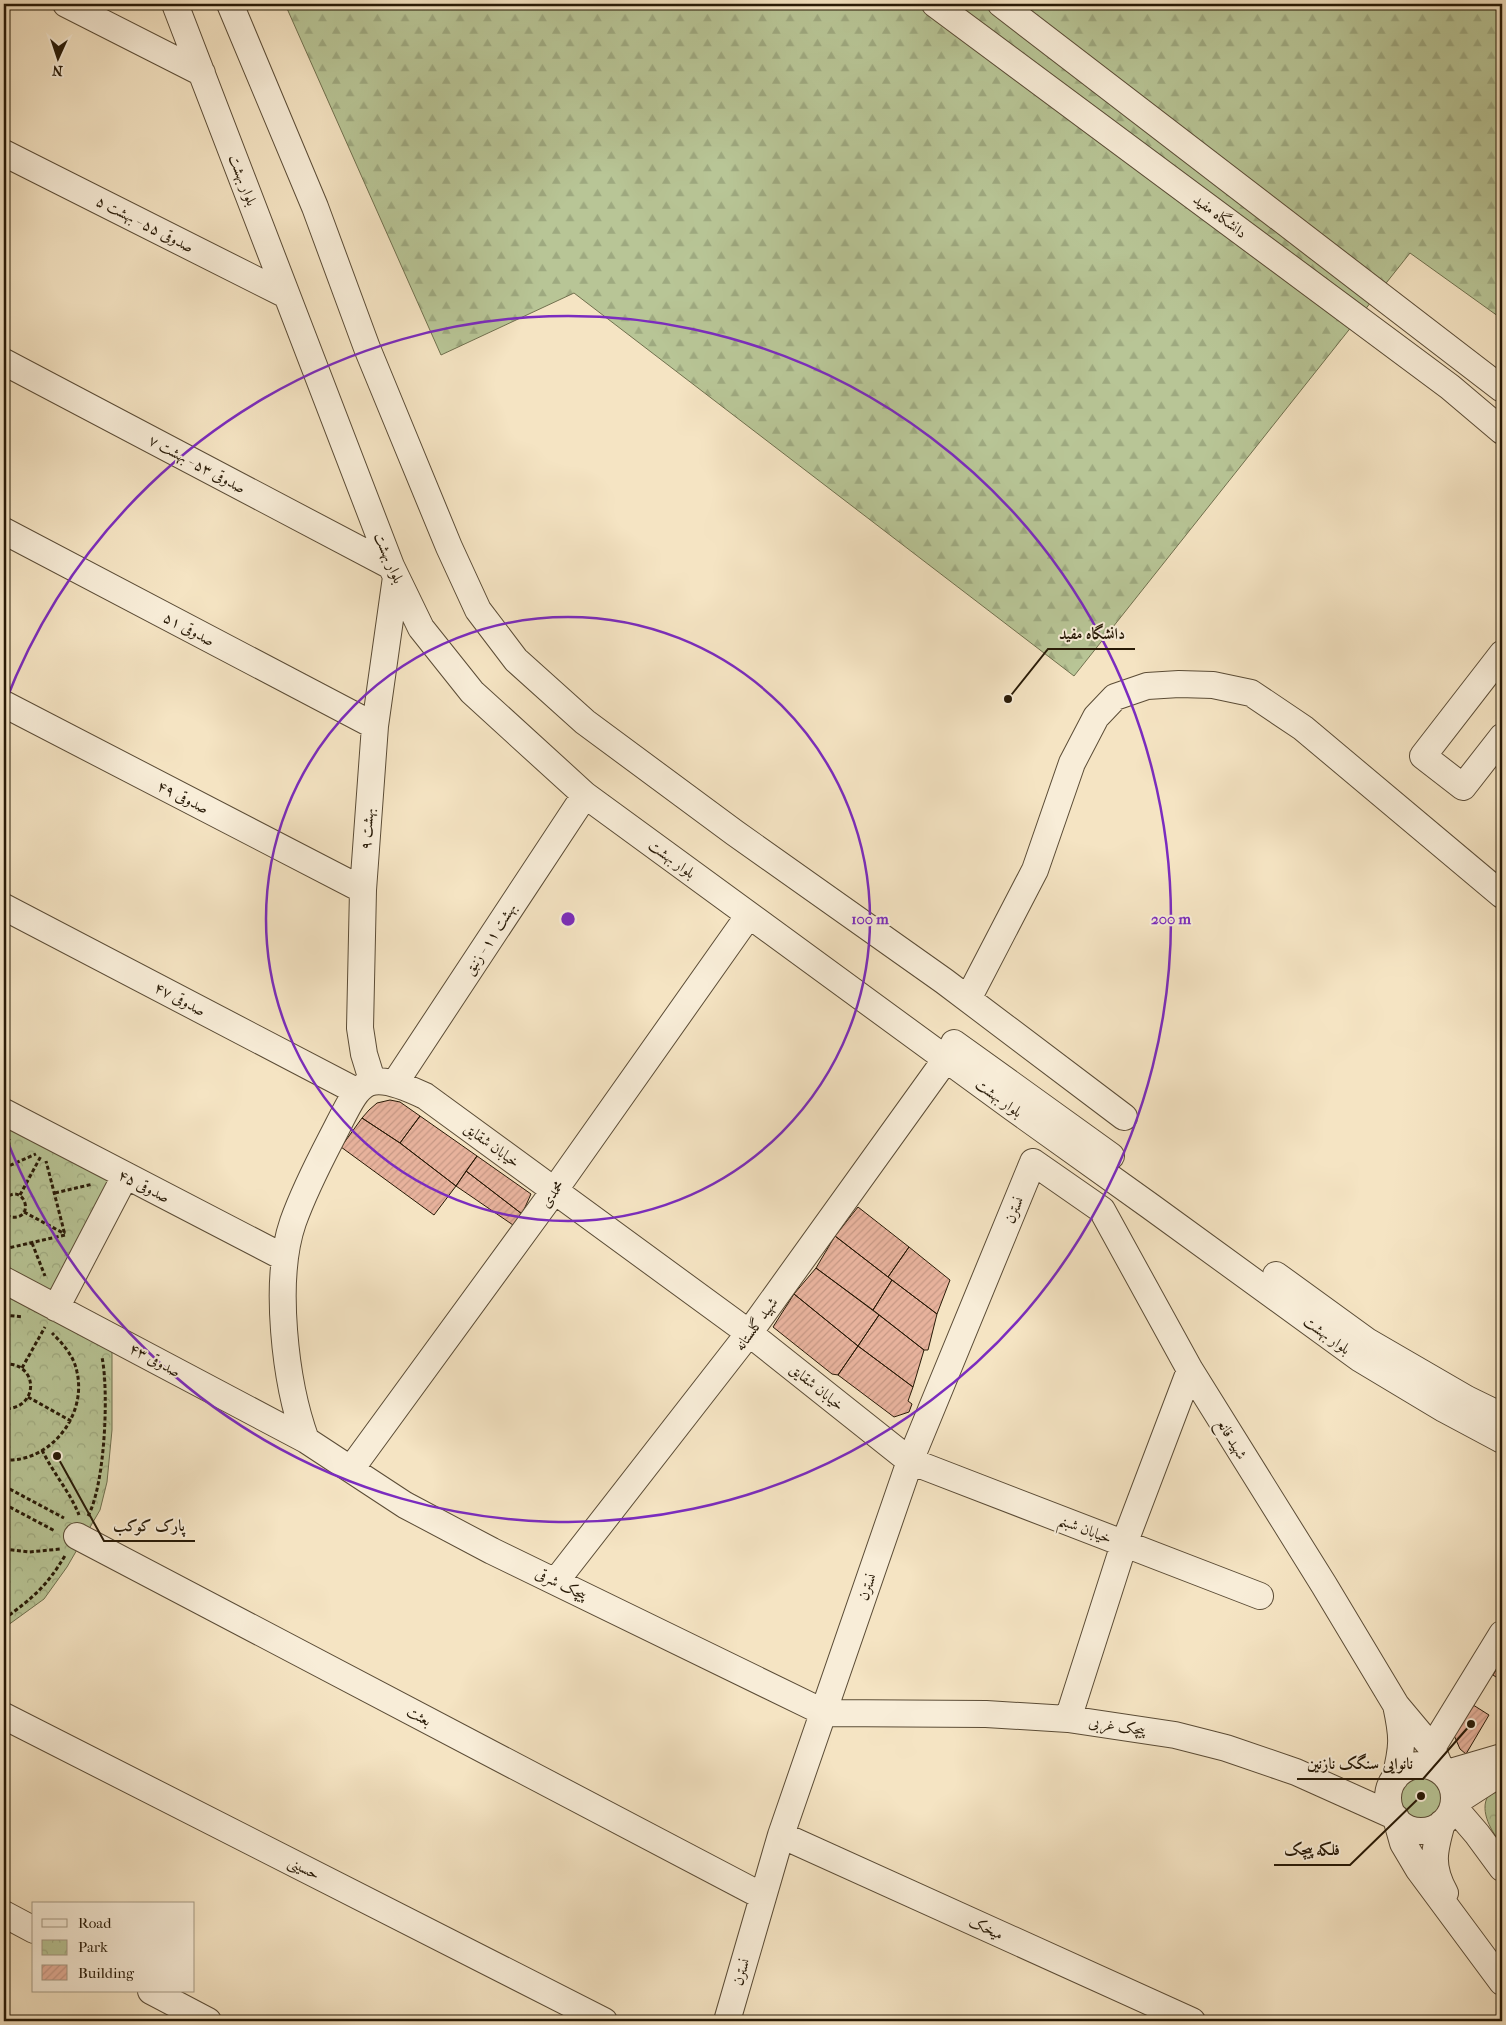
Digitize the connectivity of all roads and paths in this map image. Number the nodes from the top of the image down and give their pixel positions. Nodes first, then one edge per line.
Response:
1 (66, 4) edge
2 (174, 4) edge
3 (190, 4) edge
4 (230, 4) edge
5 (935, 4) edge
6 (1001, 4) edge
7 (202, 73) junction
8 (4, 153) edge
9 (286, 295) junction
10 (4, 362) edge
11 (1502, 389) edge
12 (1502, 431) edge
13 (4, 531) edge
14 (393, 572) junction
15 (1502, 654) edge
16 (4, 704) edge
17 (375, 726) junction
18 (1502, 737) edge
19 (585, 795) junction
20 (363, 890) junction
21 (1502, 895) edge
22 (4, 907) edge
23 (749, 915) junction
24 (968, 999) junction
25 (946, 1059) junction
26 (374, 1085) junction
27 (1012, 1108) junction
28 (4, 1112) edge
29 (1124, 1117) dead end
30 (44, 1150) junction
31 (1033, 1162) junction
32 (4, 1168) edge
33 (125, 1176) junction
34 (554, 1191) junction
35 (20, 1195) junction
36 (4, 1200) edge
37 (1150, 1206) junction
38 (1102, 1210) junction
39 (4, 1212) edge
40 (24, 1212) junction
41 (8, 1216) junction
42 (4, 1223) edge
43 (65, 1234) junction
44 (88, 1247) junction
45 (4, 1249) edge
46 (285, 1258) junction
47 (4, 1280) edge
48 (4, 1315) edge
49 (26, 1318) dead end
50 (46, 1320) junction
51 (750, 1333) junction
52 (101, 1351) dead end
53 (4, 1364) edge
54 (22, 1368) junction
55 (1190, 1370) junction
56 (28, 1397) junction
57 (4, 1409) edge
58 (1502, 1416) edge
59 (71, 1421) junction
60 (306, 1440) junction
61 (1502, 1440) edge
62 (42, 1450) junction
63 (4, 1460) edge
64 (910, 1461) junction
65 (351, 1469) junction
66 (4, 1486) edge
67 (4, 1504) edge
68 (76, 1534) junction
69 (1124, 1544) junction
70 (4, 1550) edge
71 (556, 1581) junction
72 (1260, 1596) dead end
73 (4, 1618) edge
74 (1502, 1634) edge
75 (1396, 1705) junction
76 (825, 1712) junction
77 (4, 1716) edge
78 (1068, 1719) junction
79 (1432, 1748) junction
80 (1502, 1757) edge
81 (1502, 1772) edge
82 (1443, 1773) junction
83 (1393, 1802) junction
84 (1450, 1811) junction
85 (780, 1835) junction
86 (1502, 1868) edge
87 (762, 1896) junction
88 (4, 1914) edge
89 (32, 1929) edge
90 (1473, 1941) junction
91 (1502, 1982) edge
92 (153, 1992) edge
93 (208, 2021) edge
94 (604, 2021) edge
95 (727, 2021) edge
96 (1192, 2021) edge

1 - 7 street
2 - 7 street, بلوار بهشت
3 - 58 street, بلوار بهشت
4 - 24 street
5 - 12 street, دانشگاه مفید
6 - 11 street
7 - 9 street, بلوار بهشت
8 - 9 street, صدوقی ۵۵ - بهشت ۵
9 - 14 street, بلوار بهشت
10 - 14 street, صدوقی ۵۳ - بهشت ۷
13 - 17 street, صدوقی ۵۱
14 - 17 street, بهشت ۹
14 - 19 street, بلوار بهشت
15 - 18 street
16 - 20 street, صدوقی ۴۹
17 - 20 street, بهشت ۹
19 - 23 street, بلوار بهشت
19 - 26 street, بهشت ۱۱ - زنبق
20 - 26 street, بهشت ۹
21 - 24 street
22 - 26 street, صدوقی ۴۷
23 - 25 street, بلوار بهشت
23 - 34 street, محمدی
24 - 29 street
25 - 27 street, بلوار بهشت
25 - 51 street, شهید گلستانه
26 - 34 street, خیابان شقایق
26 - 46 street
27 - 31 street
27 - 37 street, بلوار بهشت
28 - 33 street, صدوقی ۴۵
30 - 32 path
30 - 35 path
30 - 43 path
31 - 38 street
31 - 64 street, نسترن
33 - 44 street
33 - 46 street, صدوقی ۴۵
34 - 51 street, خیابان شقایق
34 - 65 street, محمدی
35 - 36 path
35 - 40 path
37 - 38 street
37 - 61 street, بلوار بهشت
38 - 55 street, شهید قانع
39 - 41 path
40 - 41 path
40 - 43 path
41 - 42 path
43 - 44 path
43 - 45 path
44 - 50 street
46 - 60 street
47 - 50 street, صدوقی ۴۳
48 - 49 path
50 - 54 path
50 - 59 path
50 - 60 street, صدوقی ۴۳
51 - 64 street, خیابان شقایق
51 - 71 street, شهید گلستانه
52 - 68 path
53 - 54 path
54 - 56 path
55 - 69 street
55 - 75 street, شهید قانع
56 - 57 path
56 - 59 path
59 - 62 path
60 - 65 street, پیچک شرقی
62 - 63 path
62 - 68 path
64 - 69 street, خیابان شبنم
64 - 76 street, نسترن
65 - 71 street, پیچک شرقی
66 - 68 path
67 - 68 path
68 - 70 path
68 - 73 path
68 - 87 street, بعثت
69 - 72 street, خیابان شبنم
69 - 78 street
71 - 76 street, پیچک شرقی
74 - 79 street
75 - 79 street
75 - 83 street
76 - 78 street, پیچک غربی
76 - 85 street, نسترن
77 - 94 street, حسینی
78 - 83 street, پیچک غربی
79 - 82 street
80 - 82 street
81 - 84 street
82 - 83 street
82 - 84 street
83 - 84 street
83 - 90 street
84 - 86 street
84 - 90 street
85 - 87 street, نسترن
85 - 96 street, میخک
87 - 95 street, نسترن
88 - 89 street
90 - 91 street
92 - 93 street

